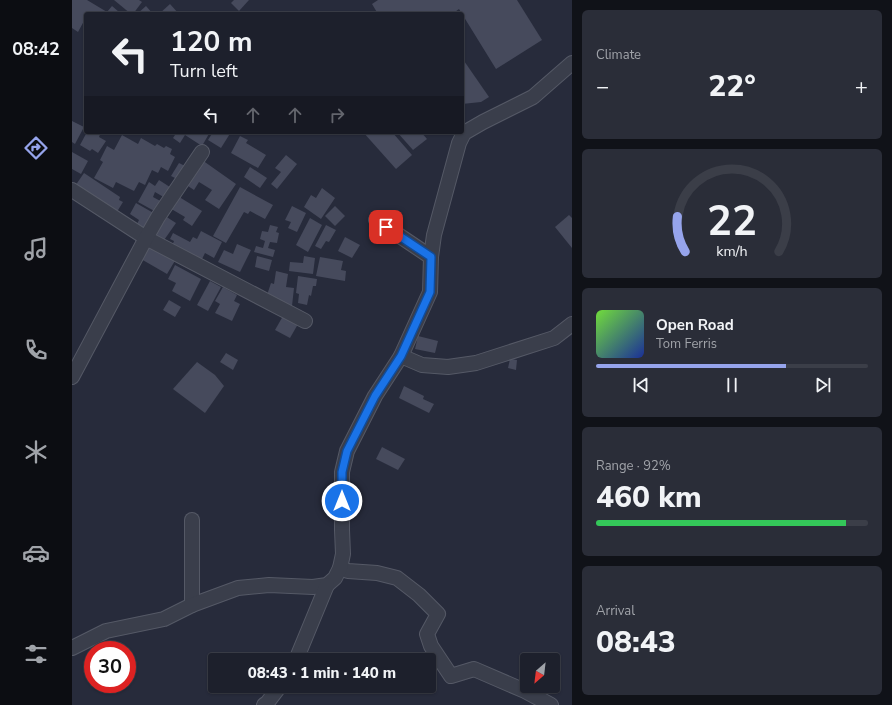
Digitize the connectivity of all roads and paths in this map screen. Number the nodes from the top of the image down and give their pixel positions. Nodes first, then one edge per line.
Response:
1 (572, 63) edge
2 (464, 133) edge
3 (464, 134) edge
4 (202, 152) dead end
5 (72, 190) edge
6 (376, 220) dead end
7 (146, 238) junction
8 (431, 257) junction
9 (305, 321) dead end
10 (572, 324) edge
11 (401, 356) junction
12 (72, 377) edge
13 (192, 520) dead end
14 (340, 568) junction
15 (327, 585) junction
16 (192, 605) junction
17 (72, 648) edge
18 (299, 653) edge
19 (275, 693) edge
20 (264, 705) edge
21 (551, 705) edge

1 - 2 street
3 - 8 street
4 - 7 street
5 - 7 street
6 - 8 street
7 - 9 street
7 - 12 street
8 - 11 street
10 - 11 street
11 - 14 street
13 - 16 street
14 - 15 street
14 - 21 street
15 - 16 street
15 - 18 street
16 - 17 street
19 - 20 street

